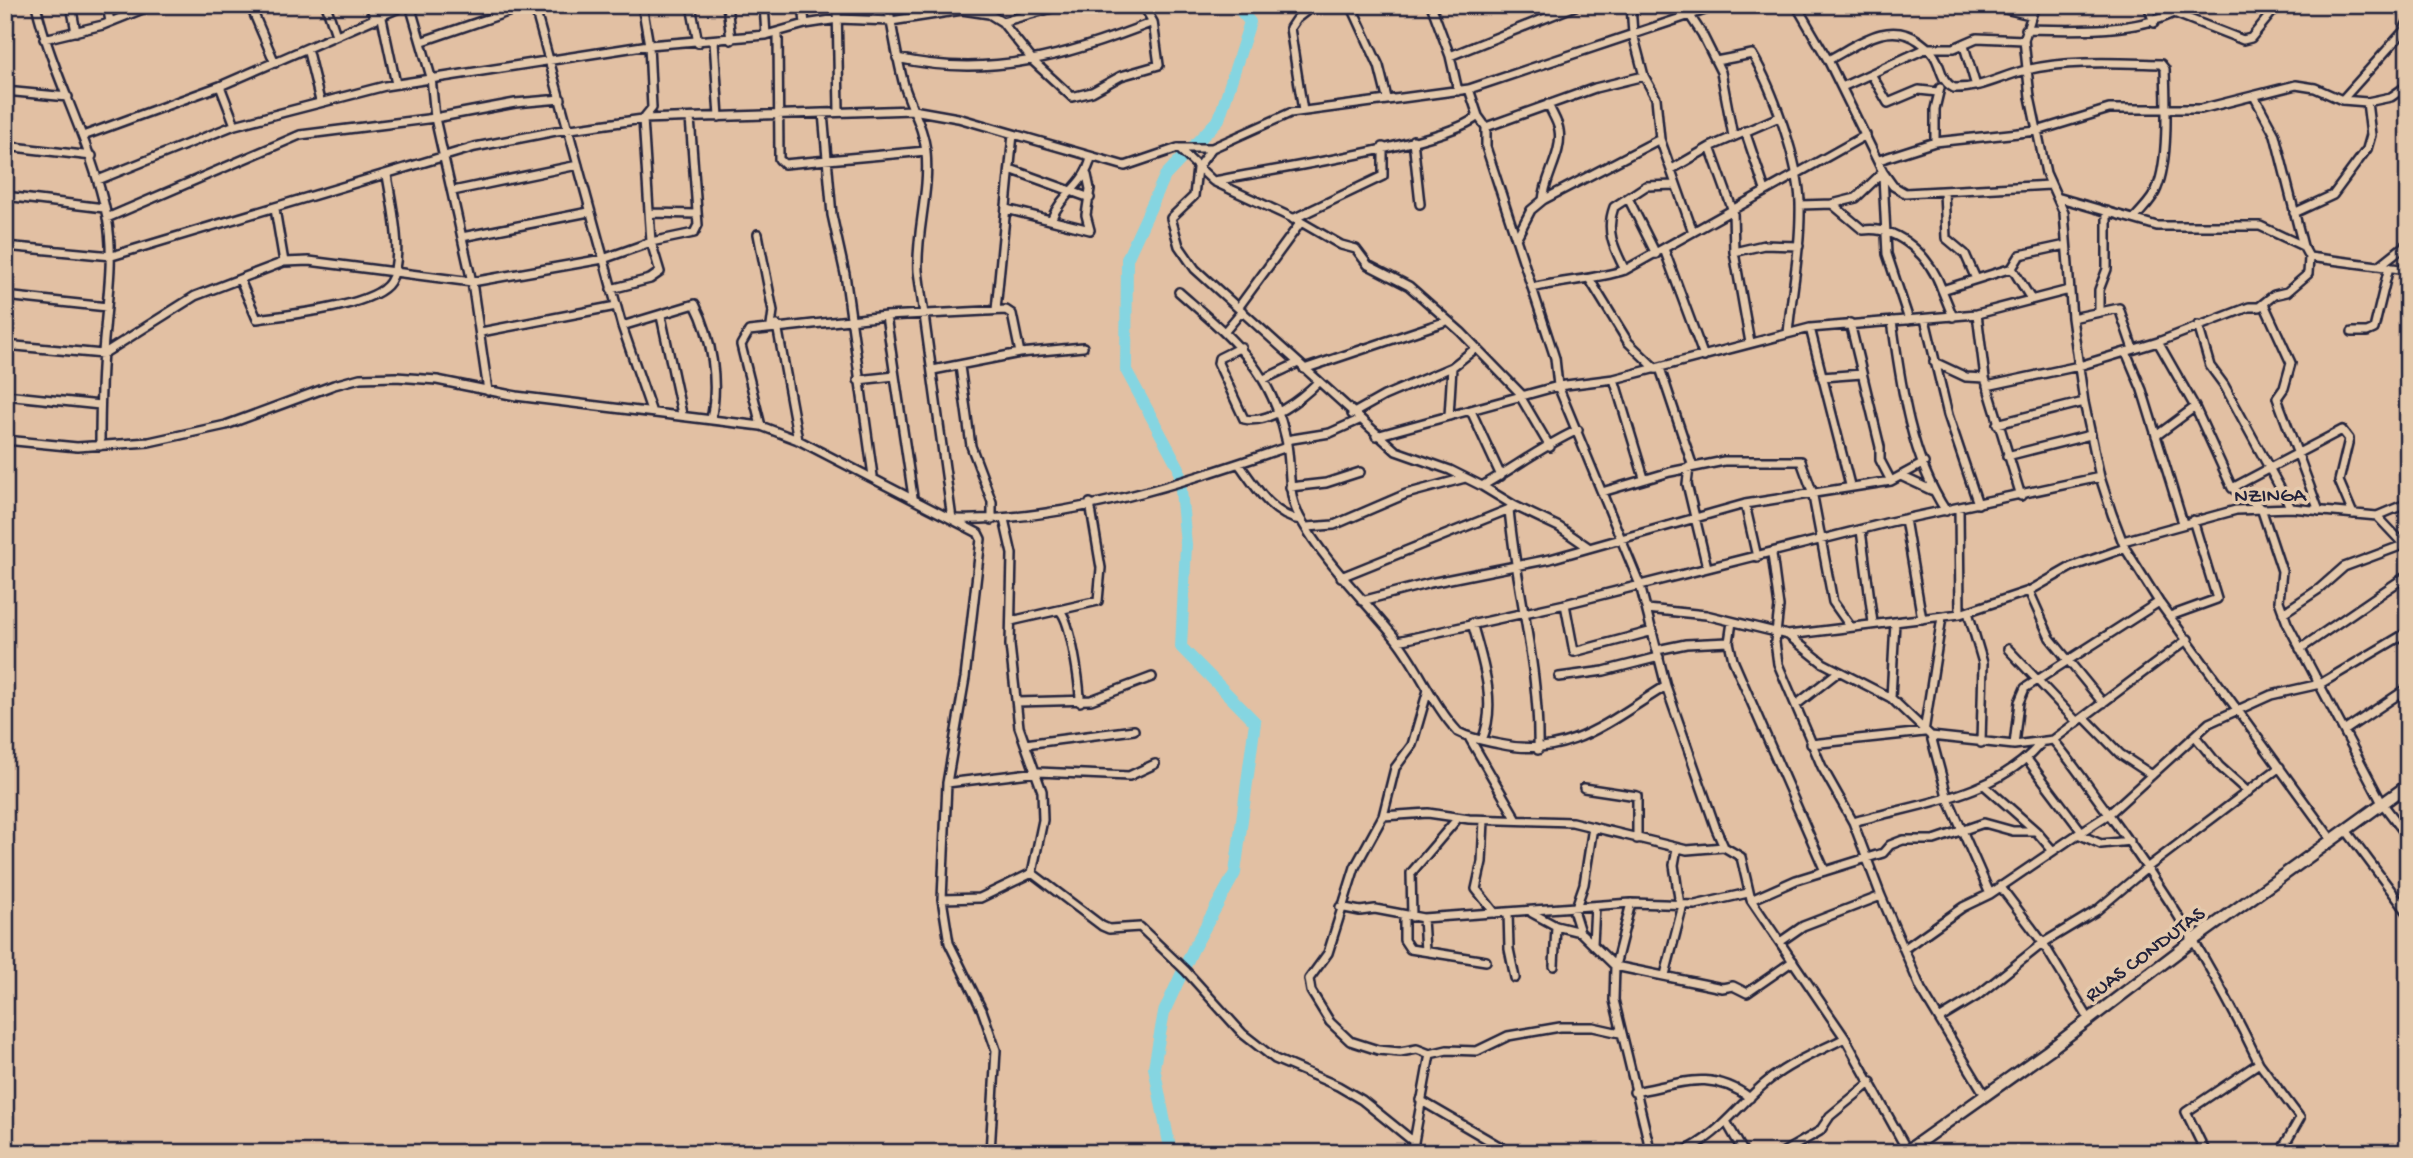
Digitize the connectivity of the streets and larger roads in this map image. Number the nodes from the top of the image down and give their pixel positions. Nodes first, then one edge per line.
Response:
1 (36, 5) edge
2 (71, 5) edge
3 (107, 5) edge
4 (153, 5) edge
5 (250, 5) edge
6 (326, 5) edge
7 (370, 5) edge
8 (408, 5) edge
9 (528, 5) edge
10 (534, 5) edge
11 (642, 5) edge
12 (691, 5) edge
13 (727, 5) edge
14 (764, 5) edge
15 (803, 5) edge
16 (838, 5) edge
17 (888, 5) edge
18 (1063, 5) edge
19 (1143, 5) edge
20 (1314, 5) edge
21 (1351, 5) edge
22 (1431, 5) edge
23 (1552, 5) edge
24 (1578, 5) edge
25 (1631, 5) edge
26 (1683, 5) edge
27 (1720, 5) edge
28 (1796, 5) edge
29 (1988, 5) edge
30 (2035, 5) edge
31 (2148, 5) edge
32 (2278, 5) edge
33 (962, 7) edge
34 (2175, 9) edge
35 (1559, 12) junction
36 (2030, 15) junction
37 (1687, 16) junction
38 (379, 19) junction
39 (838, 19) junction
40 (891, 21) junction
41 (110, 22) junction
42 (1002, 22) junction
43 (1153, 22) junction
44 (2408, 22) edge
45 (2154, 23) junction
46 (805, 24) junction
47 (2026, 29) junction
48 (76, 32) junction
49 (778, 33) junction
50 (1633, 34) junction
51 (336, 36) junction
52 (766, 36) junction
53 (44, 39) junction
54 (731, 40) junction
55 (2024, 40) junction
56 (423, 41) junction
57 (714, 41) junction
58 (698, 43) junction
59 (649, 45) junction
60 (1964, 46) junction
61 (307, 48) junction
62 (1927, 48) junction
63 (1450, 56) junction
64 (897, 58) junction
65 (551, 59) junction
66 (1828, 60) junction
67 (1716, 61) junction
68 (1034, 62) junction
69 (275, 63) junction
70 (2026, 70) junction
71 (1871, 74) junction
72 (1644, 76) junction
73 (432, 78) junction
74 (1944, 81) junction
75 (396, 84) junction
76 (2408, 85) edge
77 (220, 86) junction
78 (1976, 86) junction
79 (1842, 87) junction
80 (1469, 89) junction
81 (5, 91) edge
82 (1458, 91) junction
83 (1938, 92) junction
84 (2253, 96) junction
85 (68, 97) junction
86 (1387, 98) junction
87 (561, 99) junction
88 (2342, 100) junction
89 (320, 101) junction
90 (2367, 102) junction
91 (1548, 104) junction
92 (652, 108) junction
93 (2167, 109) junction
94 (913, 110) junction
95 (839, 111) junction
96 (1303, 111) junction
97 (823, 113) junction
98 (779, 116) junction
99 (1478, 116) junction
100 (666, 117) junction
101 (719, 117) junction
102 (1779, 117) junction
103 (435, 118) junction
104 (690, 118) junction
105 (643, 119) junction
106 (235, 125) junction
107 (1486, 127) junction
108 (568, 129) junction
109 (1745, 131) junction
110 (2037, 131) junction
111 (1013, 134) junction
112 (1866, 135) junction
113 (83, 136) junction
114 (1733, 136) junction
115 (1660, 138) junction
116 (1413, 140) junction
117 (1935, 142) junction
118 (5, 146) edge
119 (1382, 147) junction
120 (1710, 147) junction
121 (1178, 148) junction
122 (1212, 148) junction
123 (926, 151) junction
124 (92, 156) junction
125 (446, 156) junction
126 (1091, 158) junction
127 (827, 160) junction
128 (1879, 160) junction
129 (578, 165) junction
130 (1197, 168) junction
131 (1010, 169) junction
132 (1672, 169) junction
133 (1796, 172) junction
134 (1883, 172) junction
135 (387, 174) junction
136 (1087, 175) junction
137 (98, 180) junction
138 (1213, 181) junction
139 (1675, 184) junction
140 (2050, 185) junction
141 (1071, 190) junction
142 (1765, 190) junction
143 (453, 191) junction
144 (1944, 191) junction
145 (5, 196) edge
146 (1090, 198) junction
147 (1628, 198) junction
148 (2060, 198) junction
149 (1544, 200) junction
150 (1420, 204) dead end
151 (1832, 204) junction
152 (1800, 205) junction
153 (104, 208) junction
154 (275, 209) junction
155 (1006, 209) junction
156 (1734, 211) junction
157 (2107, 211) junction
158 (589, 212) junction
159 (650, 213) junction
160 (2294, 213) junction
161 (697, 214) junction
162 (107, 218) junction
163 (2134, 219) junction
164 (1051, 220) junction
165 (1297, 220) junction
166 (1693, 232) junction
167 (1888, 233) junction
168 (758, 234) dead end
169 (462, 237) junction
170 (1517, 237) junction
171 (652, 242) junction
172 (2408, 243) edge
173 (2066, 245) junction
174 (5, 246) edge
175 (1799, 246) junction
176 (2303, 246) junction
177 (1664, 250) junction
178 (1734, 252) junction
179 (1656, 254) junction
180 (112, 256) junction
181 (2309, 257) junction
182 (603, 259) junction
183 (284, 262) junction
184 (2378, 266) junction
185 (2389, 267) junction
186 (2012, 268) junction
187 (2408, 270) edge
188 (1625, 271) junction
189 (394, 273) junction
190 (1590, 279) junction
191 (1976, 279) junction
192 (240, 280) junction
193 (472, 282) junction
194 (1532, 288) junction
195 (611, 289) junction
196 (1942, 290) junction
197 (2069, 290) junction
198 (1179, 292) dead end
199 (5, 296) edge
200 (2031, 299) junction
201 (2264, 304) junction
202 (616, 306) junction
203 (107, 307) junction
204 (996, 310) junction
205 (1240, 310) junction
206 (773, 311) junction
207 (2099, 312) junction
208 (923, 313) junction
209 (1977, 314) junction
210 (662, 316) junction
211 (886, 316) junction
212 (1953, 317) junction
213 (2072, 318) junction
214 (849, 319) junction
215 (1925, 319) junction
216 (1909, 320) junction
217 (1447, 321) junction
218 (1892, 321) junction
219 (1850, 323) junction
220 (792, 324) junction
221 (2198, 325) junction
222 (622, 326) junction
223 (774, 326) junction
224 (1810, 328) junction
225 (1226, 330) junction
226 (481, 332) junction
227 (2352, 332) dead end
228 (1788, 333) junction
229 (2158, 342) junction
230 (1750, 343) junction
231 (5, 345) edge
232 (1083, 347) dead end
233 (1241, 347) junction
234 (1476, 348) junction
235 (2130, 351) junction
236 (1020, 353) junction
237 (103, 354) junction
238 (1704, 357) junction
239 (1934, 362) junction
240 (960, 366) junction
241 (1301, 366) junction
242 (2079, 366) junction
243 (1452, 367) junction
244 (1658, 369) junction
245 (933, 370) junction
246 (1862, 374) junction
247 (895, 376) junction
248 (1822, 377) junction
249 (1264, 379) junction
250 (1614, 379) junction
251 (858, 380) junction
252 (1318, 382) junction
253 (1986, 382) junction
254 (1558, 386) junction
255 (488, 391) junction
256 (5, 395) edge
257 (1521, 396) junction
258 (2084, 402) junction
259 (100, 405) junction
260 (2195, 407) junction
261 (651, 410) junction
262 (1279, 411) junction
263 (1471, 411) junction
264 (682, 414) junction
265 (1352, 414) junction
266 (1449, 416) junction
267 (711, 419) junction
268 (1359, 420) junction
269 (1997, 424) junction
270 (761, 426) junction
271 (1578, 430) junction
272 (2090, 435) junction
273 (1376, 436) junction
274 (2156, 436) junction
275 (5, 440) edge
276 (798, 440) junction
277 (1287, 444) junction
278 (100, 446) junction
279 (1550, 447) junction
280 (2298, 453) junction
281 (2007, 456) junction
282 (1924, 463) junction
283 (1238, 464) junction
284 (1691, 467) junction
285 (2270, 467) junction
286 (1360, 472) dead end
287 (1501, 475) junction
288 (873, 476) junction
289 (1903, 477) junction
290 (2100, 477) junction
291 (1466, 478) junction
292 (1644, 478) junction
293 (1891, 481) junction
294 (1850, 485) junction
295 (1482, 486) junction
296 (1290, 487) junction
297 (2232, 488) junction
298 (1931, 490) junction
299 (1812, 491) junction
300 (1602, 492) junction
301 (913, 496) junction
302 (2021, 496) junction
303 (1090, 503) junction
304 (2408, 503) edge
305 (1745, 504) junction
306 (1978, 504) junction
307 (1512, 508) junction
308 (1959, 508) junction
309 (2261, 508) junction
310 (2291, 508) junction
311 (1946, 511) junction
312 (2319, 511) junction
313 (2353, 514) junction
314 (1697, 516) junction
315 (2377, 516) junction
316 (952, 519) junction
317 (1004, 519) junction
318 (1905, 519) junction
319 (992, 520) junction
320 (1301, 520) junction
321 (2193, 520) junction
322 (2183, 523) junction
323 (1307, 527) junction
324 (1861, 530) junction
325 (1619, 537) junction
326 (1821, 539) junction
327 (2124, 544) junction
328 (1588, 547) junction
329 (2405, 547) edge
330 (1772, 554) junction
331 (1757, 557) junction
332 (1514, 566) junction
333 (1707, 567) junction
334 (2408, 575) edge
335 (1341, 577) junction
336 (1640, 585) junction
337 (2029, 591) junction
338 (1362, 601) junction
339 (2159, 602) junction
340 (1565, 604) junction
341 (1647, 609) junction
342 (1836, 611) junction
343 (1522, 612) junction
344 (1964, 613) junction
345 (2283, 613) junction
346 (1064, 614) junction
347 (2170, 616) junction
348 (1942, 617) junction
349 (1922, 619) junction
350 (1011, 621) junction
351 (1732, 622) junction
352 (1895, 622) junction
353 (1472, 623) junction
354 (1873, 623) junction
355 (1850, 626) junction
356 (1832, 630) junction
357 (1653, 631) junction
358 (2408, 632) edge
359 (1778, 633) junction
360 (1788, 635) junction
361 (2188, 639) junction
362 (1398, 641) junction
363 (1729, 642) junction
364 (2008, 649) dead end
365 (2300, 649) junction
366 (1658, 654) junction
367 (2068, 660) junction
368 (1838, 672) junction
369 (1152, 677) dead end
370 (1559, 677) dead end
371 (2038, 682) junction
372 (2320, 684) junction
373 (1665, 687) junction
374 (2408, 688) edge
375 (1428, 690) junction
376 (1080, 692) junction
377 (1891, 698) junction
378 (1091, 700) junction
379 (1017, 702) junction
380 (1080, 702) junction
381 (2103, 703) junction
382 (1796, 705) junction
383 (2238, 709) junction
384 (2080, 720) junction
385 (1134, 730) dead end
386 (2344, 731) junction
387 (1924, 732) junction
388 (1931, 736) junction
389 (2195, 736) junction
390 (1470, 739) junction
391 (1482, 740) junction
392 (2053, 740) junction
393 (1980, 743) junction
394 (1025, 744) junction
395 (1811, 744) junction
396 (2040, 744) junction
397 (2014, 745) junction
398 (1538, 750) junction
399 (2027, 758) junction
400 (1155, 764) dead end
401 (2280, 767) junction
402 (1038, 772) junction
403 (2152, 775) junction
404 (947, 783) junction
405 (2408, 785) edge
406 (1984, 786) junction
407 (1584, 788) dead end
408 (2248, 792) junction
409 (1947, 796) junction
410 (2382, 803) junction
411 (2109, 814) junction
412 (1383, 816) junction
413 (1458, 818) junction
414 (1484, 820) junction
415 (1517, 820) junction
416 (1853, 822) junction
417 (1592, 827) junction
418 (1963, 830) junction
419 (2346, 830) junction
420 (2036, 831) junction
421 (2080, 833) junction
422 (2408, 837) edge
423 (1637, 839) junction
424 (2332, 840) junction
425 (2130, 841) junction
426 (1724, 847) junction
427 (1677, 849) junction
428 (2053, 851) junction
429 (1866, 858) junction
430 (2148, 867) junction
431 (1825, 871) junction
432 (1032, 873) junction
433 (2000, 886) junction
434 (1990, 894) junction
435 (1750, 897) junction
436 (1881, 897) junction
437 (942, 899) junction
438 (1579, 903) junction
439 (1631, 903) junction
440 (1682, 905) junction
441 (1595, 906) junction
442 (1340, 907) junction
443 (1508, 912) junction
444 (1530, 912) junction
445 (1495, 913) junction
446 (2408, 913) edge
447 (1408, 916) junction
448 (1423, 918) junction
449 (1556, 926) junction
450 (1580, 932) junction
451 (2195, 939) junction
452 (1780, 942) junction
453 (2043, 943) junction
454 (1593, 944) junction
455 (1904, 949) junction
456 (1425, 951) junction
457 (1486, 961) dead end
458 (1793, 961) junction
459 (1555, 966) dead end
460 (1615, 966) junction
461 (1665, 975) junction
462 (1515, 978) dead end
463 (1939, 1019) junction
464 (2089, 1019) junction
465 (1620, 1033) junction
466 (1846, 1038) junction
467 (1430, 1054) junction
468 (2259, 1063) junction
469 (1871, 1082) junction
470 (1634, 1092) junction
471 (1985, 1095) junction
472 (1750, 1098) junction
473 (1420, 1100) junction
474 (1727, 1123) junction
475 (1414, 1142) junction
476 (1906, 1151) edge
477 (990, 1153) edge
478 (1414, 1153) edge
479 (1511, 1153) edge
480 (1651, 1153) edge
481 (1681, 1153) edge
482 (1744, 1153) edge
483 (1782, 1153) edge
484 (2206, 1153) edge
485 (2280, 1153) edge

1 - 53 street
2 - 48 street
3 - 41 street
4 - 41 street
5 - 69 street
6 - 51 street
7 - 38 street
8 - 38 street
8 - 56 street
9 - 56 street
10 - 65 street
11 - 59 street
12 - 58 street
13 - 54 street
14 - 52 street
15 - 46 street
16 - 39 street
17 - 40 street
18 - 42 street
19 - 43 street
20 - 96 street
21 - 86 street
22 - 63 street
23 - 35 street
24 - 35 street
25 - 50 street
26 - 37 street
27 - 37 street
28 - 66 street
29 - 36 street
30 - 36 street
31 - 45 street
32 - 34 street
33 - 40 street
33 - 42 street
34 - 45 street
35 - 63 street
36 - 47 street
37 - 50 street
37 - 67 street
38 - 51 street
38 - 75 street
39 - 40 street
39 - 46 street
39 - 95 street
40 - 64 street
41 - 48 street
42 - 68 street
43 - 68 street
43 - 68 street
44 - 88 street
45 - 47 street
46 - 49 street
47 - 55 street
48 - 53 street
49 - 52 street
49 - 98 street
50 - 72 street
50 - 80 street
51 - 61 street
52 - 54 street
53 - 85 street
54 - 57 street
55 - 60 street
55 - 70 street
56 - 73 street
57 - 58 street
57 - 101 street
58 - 59 street
59 - 65 street
59 - 92 street
60 - 62 street
60 - 78 street
61 - 69 street
61 - 89 street
62 - 66 street
62 - 71 street
62 - 74 street
63 - 82 street
64 - 68 street
64 - 94 street
65 - 73 street
65 - 87 street
66 - 79 street
67 - 102 street
67 - 114 street
69 - 77 street
70 - 78 street
70 - 93 street
70 - 110 street
71 - 79 street
71 - 83 street
72 - 91 street
72 - 115 street
73 - 75 street
73 - 103 street
74 - 78 street
74 - 83 street
75 - 89 street
76 - 90 street
77 - 106 street
77 - 113 street
79 - 112 street
80 - 82 street
80 - 99 street
81 - 85 street
82 - 86 street
83 - 117 street
84 - 88 street
84 - 93 street
84 - 160 street
85 - 113 street
86 - 96 street
87 - 103 street
87 - 108 street
88 - 90 street
89 - 106 street
90 - 160 street
91 - 107 street
91 - 149 street
92 - 100 street
92 - 105 street
93 - 110 street
93 - 163 street
94 - 95 street
94 - 111 street
94 - 123 street
95 - 97 street
96 - 122 street
97 - 98 street
97 - 127 street
98 - 101 street
98 - 127 street
99 - 107 street
99 - 116 street
100 - 104 street
100 - 105 street
101 - 104 street
102 - 109 street
102 - 133 street
103 - 125 street
103 - 162 street
104 - 161 street
105 - 108 street
105 - 159 street
106 - 137 street
107 - 170 street
108 - 125 street
108 - 129 street
109 - 114 street
109 - 142 street
110 - 117 street
110 - 140 street
111 - 126 street
111 - 131 street
112 - 128 street
112 - 133 street
113 - 124 street
114 - 120 street
115 - 132 street
115 - 149 street
116 - 119 street
116 - 150 street
117 - 128 street
118 - 124 street
119 - 138 street
119 - 165 street
120 - 132 street
120 - 156 street
121 - 122 street
121 - 126 street
121 - 130 street
122 - 130 street
123 - 127 street
123 - 208 street
124 - 137 street
125 - 135 street
125 - 143 street
126 - 136 street
127 - 214 street
128 - 134 street
129 - 143 street
129 - 158 street
130 - 138 street
130 - 205 street
131 - 141 street
131 - 155 street
132 - 139 street
133 - 142 street
133 - 152 street
134 - 144 street
134 - 151 street
134 - 167 street
135 - 154 street
135 - 189 street
136 - 141 street
136 - 146 street
137 - 153 street
138 - 165 street
139 - 147 street
139 - 166 street
140 - 144 street
140 - 148 street
141 - 146 street
141 - 164 street
142 - 156 street
143 - 169 street
144 - 191 street
145 - 153 street
146 - 164 street
147 - 179 street
147 - 188 street
148 - 157 street
148 - 173 street
149 - 170 street
151 - 152 street
151 - 167 street
152 - 175 street
153 - 162 street
154 - 180 street
154 - 183 street
155 - 164 street
155 - 204 street
156 - 166 street
156 - 178 street
157 - 163 street
157 - 207 street
158 - 169 street
158 - 182 street
159 - 161 street
159 - 171 street
160 - 176 street
161 - 171 street
162 - 180 street
163 - 176 street
165 - 205 street
165 - 217 street
166 - 177 street
167 - 196 street
167 - 216 street
168 - 206 street
169 - 193 street
170 - 194 street
171 - 182 street
171 - 195 street
172 - 184 street
173 - 186 street
173 - 197 street
174 - 180 street
175 - 178 street
175 - 228 street
176 - 181 street
177 - 179 street
177 - 238 street
178 - 230 street
179 - 188 street
180 - 203 street
181 - 184 street
181 - 201 street
182 - 193 street
182 - 195 street
183 - 189 street
183 - 192 street
184 - 185 street
185 - 187 street
185 - 227 street
186 - 191 street
186 - 200 street
188 - 190 street
189 - 192 street
189 - 193 street
190 - 194 street
190 - 244 street
191 - 196 street
192 - 237 street
193 - 226 street
194 - 254 street
195 - 202 street
196 - 212 street
197 - 200 street
197 - 213 street
198 - 225 street
199 - 203 street
200 - 209 street
201 - 221 street
201 - 280 street
202 - 222 street
202 - 226 street
203 - 237 street
204 - 208 street
204 - 236 street
205 - 225 street
205 - 241 street
206 - 220 street
206 - 223 street
207 - 213 street
207 - 235 street
208 - 211 street
208 - 245 street
209 - 212 street
209 - 253 street
210 - 222 street
210 - 264 street
210 - 267 street
211 - 214 street
211 - 247 street
212 - 215 street
213 - 242 street
214 - 220 street
214 - 251 street
215 - 216 street
215 - 239 street
216 - 218 street
217 - 234 street
217 - 241 street
218 - 219 street
218 - 282 street
219 - 224 street
219 - 246 street
220 - 223 street
221 - 229 street
221 - 285 street
222 - 261 street
223 - 270 street
223 - 276 street
224 - 228 street
224 - 248 street
225 - 233 street
226 - 255 street
228 - 230 street
229 - 235 street
229 - 260 street
230 - 238 street
231 - 237 street
232 - 236 street
233 - 249 street
233 - 262 street
234 - 243 street
234 - 257 street
235 - 242 street
235 - 274 street
236 - 240 street
237 - 259 street
238 - 244 street
239 - 253 street
239 - 306 street
240 - 245 street
240 - 319 street
241 - 249 street
241 - 252 street
242 - 253 street
242 - 258 street
243 - 265 street
243 - 266 street
244 - 250 street
244 - 284 street
245 - 316 street
246 - 248 street
246 - 293 street
247 - 251 street
247 - 301 street
248 - 294 street
249 - 262 street
250 - 254 street
250 - 292 street
251 - 288 street
252 - 262 street
252 - 265 street
253 - 269 street
254 - 257 street
254 - 271 street
255 - 261 street
255 - 278 street
256 - 259 street
257 - 263 street
257 - 279 street
258 - 269 street
258 - 272 street
259 - 278 street
260 - 274 street
260 - 297 street
261 - 264 street
262 - 277 street
263 - 266 street
263 - 287 street
264 - 267 street
265 - 268 street
266 - 273 street
267 - 270 street
268 - 273 street
268 - 277 street
269 - 281 street
270 - 276 street
271 - 279 street
271 - 300 street
272 - 281 street
272 - 290 street
273 - 291 street
274 - 322 street
275 - 278 street
276 - 288 street
277 - 283 street
277 - 296 street
279 - 287 street
280 - 285 street
280 - 312 street
280 - 313 street
281 - 302 street
282 - 289 street
282 - 298 street
283 - 303 street
283 - 320 street
284 - 292 street
284 - 299 street
284 - 314 street
285 - 297 street
285 - 310 street
286 - 296 street
287 - 295 street
288 - 301 street
289 - 293 street
289 - 298 street
290 - 302 street
290 - 327 street
291 - 295 street
291 - 323 street
292 - 300 street
293 - 294 street
294 - 299 street
295 - 307 street
296 - 320 street
297 - 309 street
298 - 311 street
299 - 305 street
299 - 326 street
300 - 325 street
301 - 316 street
302 - 306 street
303 - 317 street
303 - 346 street
304 - 315 street
305 - 314 street
305 - 331 street
306 - 308 street
307 - 328 street
307 - 332 street
307 - 335 street
308 - 311 street
308 - 344 street
309 - 310 street, NZINGA
309 - 321 street, NZINGA
309 - 345 street
310 - 312 street, NZINGA
311 - 318 street
312 - 313 street, NZINGA
313 - 315 street, NZINGA
314 - 325 street
314 - 333 street
315 - 329 street
316 - 319 street
316 - 404 street
317 - 319 street
317 - 350 street
318 - 324 street
318 - 349 street
320 - 323 street
321 - 322 street, NZINGA
321 - 347 street
322 - 327 street, NZINGA
323 - 335 street
324 - 326 street
324 - 354 street
325 - 328 street
325 - 336 street
326 - 330 street
326 - 342 street
327 - 337 street, NZINGA
327 - 339 street
328 - 332 street
329 - 345 street
330 - 331 street
330 - 359 street
331 - 333 street
332 - 338 street
332 - 343 street
333 - 336 street
334 - 365 street
335 - 338 street
336 - 340 street
336 - 341 street
337 - 344 street, NZINGA
337 - 367 street
338 - 362 street
339 - 347 street
339 - 367 street
340 - 343 street
340 - 357 street
341 - 351 street
341 - 357 street
342 - 355 street
342 - 356 street
343 - 353 street
343 - 398 street
344 - 348 street, NZINGA
344 - 393 street
345 - 365 street
346 - 350 street
346 - 376 street
347 - 361 street
348 - 349 street, NZINGA
348 - 387 street
349 - 352 street, NZINGA
350 - 379 street
351 - 359 street
351 - 363 street
352 - 354 street, NZINGA
352 - 377 street
353 - 362 street
353 - 391 street
354 - 355 street, NZINGA
355 - 356 street, NZINGA
356 - 360 street, NZINGA
357 - 366 street
358 - 372 street
359 - 360 street
359 - 382 street
360 - 368 street
361 - 381 street
361 - 383 street
362 - 375 street
363 - 366 street
363 - 431 street
364 - 371 street
365 - 372 street
366 - 370 street
366 - 373 street
367 - 371 street
367 - 381 street
368 - 377 street
368 - 382 street
369 - 378 street
371 - 384 street
371 - 397 street
372 - 383 street
372 - 386 street
373 - 398 street
373 - 426 street
374 - 386 street
375 - 390 street
375 - 412 street
376 - 378 street
376 - 380 street
377 - 387 street
378 - 380 street
379 - 380 street
379 - 394 street
381 - 384 street
382 - 395 street
383 - 389 street
383 - 401 street
384 - 392 street
384 - 403 street
385 - 394 street
386 - 410 street
387 - 388 street
387 - 395 street
388 - 393 street
388 - 409 street
389 - 403 street
389 - 408 street
390 - 391 street
390 - 415 street
391 - 398 street
392 - 396 street
392 - 411 street
393 - 397 street
394 - 402 street
395 - 416 street
396 - 397 street
396 - 399 street
399 - 406 street
399 - 421 street
400 - 402 street
401 - 408 street
401 - 424 street
402 - 404 street
402 - 432 street
403 - 411 street
404 - 437 street
405 - 410 street, RUAS CONDUTAS
406 - 409 street
406 - 420 street
407 - 423 street
408 - 430 street
409 - 416 street
409 - 418 street
410 - 419 street, RUAS CONDUTAS
410 - 422 street
411 - 421 street
411 - 425 street
412 - 413 street
412 - 442 street
413 - 414 street
413 - 447 street
414 - 415 street
414 - 445 street
415 - 417 street
416 - 429 street
417 - 423 street
417 - 438 street
418 - 420 street
418 - 429 street
418 - 434 street
419 - 424 street, RUAS CONDUTAS
419 - 446 street
420 - 428 street
421 - 425 street
421 - 428 street
423 - 427 street
424 - 451 street, RUAS CONDUTAS
425 - 430 street
426 - 427 street
426 - 435 street
427 - 440 street
428 - 433 street
429 - 431 street
429 - 436 street
430 - 451 street
430 - 453 street
431 - 435 street
432 - 437 street
432 - 475 street
433 - 434 street
433 - 453 street
434 - 455 street
435 - 440 street
435 - 452 street
436 - 452 street
436 - 455 street
437 - 477 street
438 - 441 street
438 - 444 street
438 - 450 street
439 - 440 street
439 - 441 street
439 - 460 street
440 - 461 street
441 - 454 street
442 - 447 street
442 - 467 street
443 - 444 street
443 - 445 street
443 - 462 street
444 - 449 street
445 - 448 street
447 - 448 street
447 - 456 street
448 - 456 street
449 - 450 street
449 - 459 street
450 - 454 street
451 - 464 street, RUAS CONDUTAS
451 - 468 street
452 - 458 street
453 - 463 street
453 - 464 street
454 - 460 street
455 - 463 street
456 - 457 street
458 - 461 street
458 - 466 street
460 - 461 street
460 - 465 street
463 - 471 street
464 - 471 street, RUAS CONDUTAS
465 - 467 street
465 - 470 street
466 - 469 street
466 - 472 street
467 - 473 street
468 - 484 street
468 - 485 street
469 - 476 street
469 - 483 street
470 - 472 street
470 - 480 street
471 - 476 street, RUAS CONDUTAS
472 - 474 street
473 - 475 street
473 - 479 street
474 - 481 street
474 - 482 street
475 - 478 street

